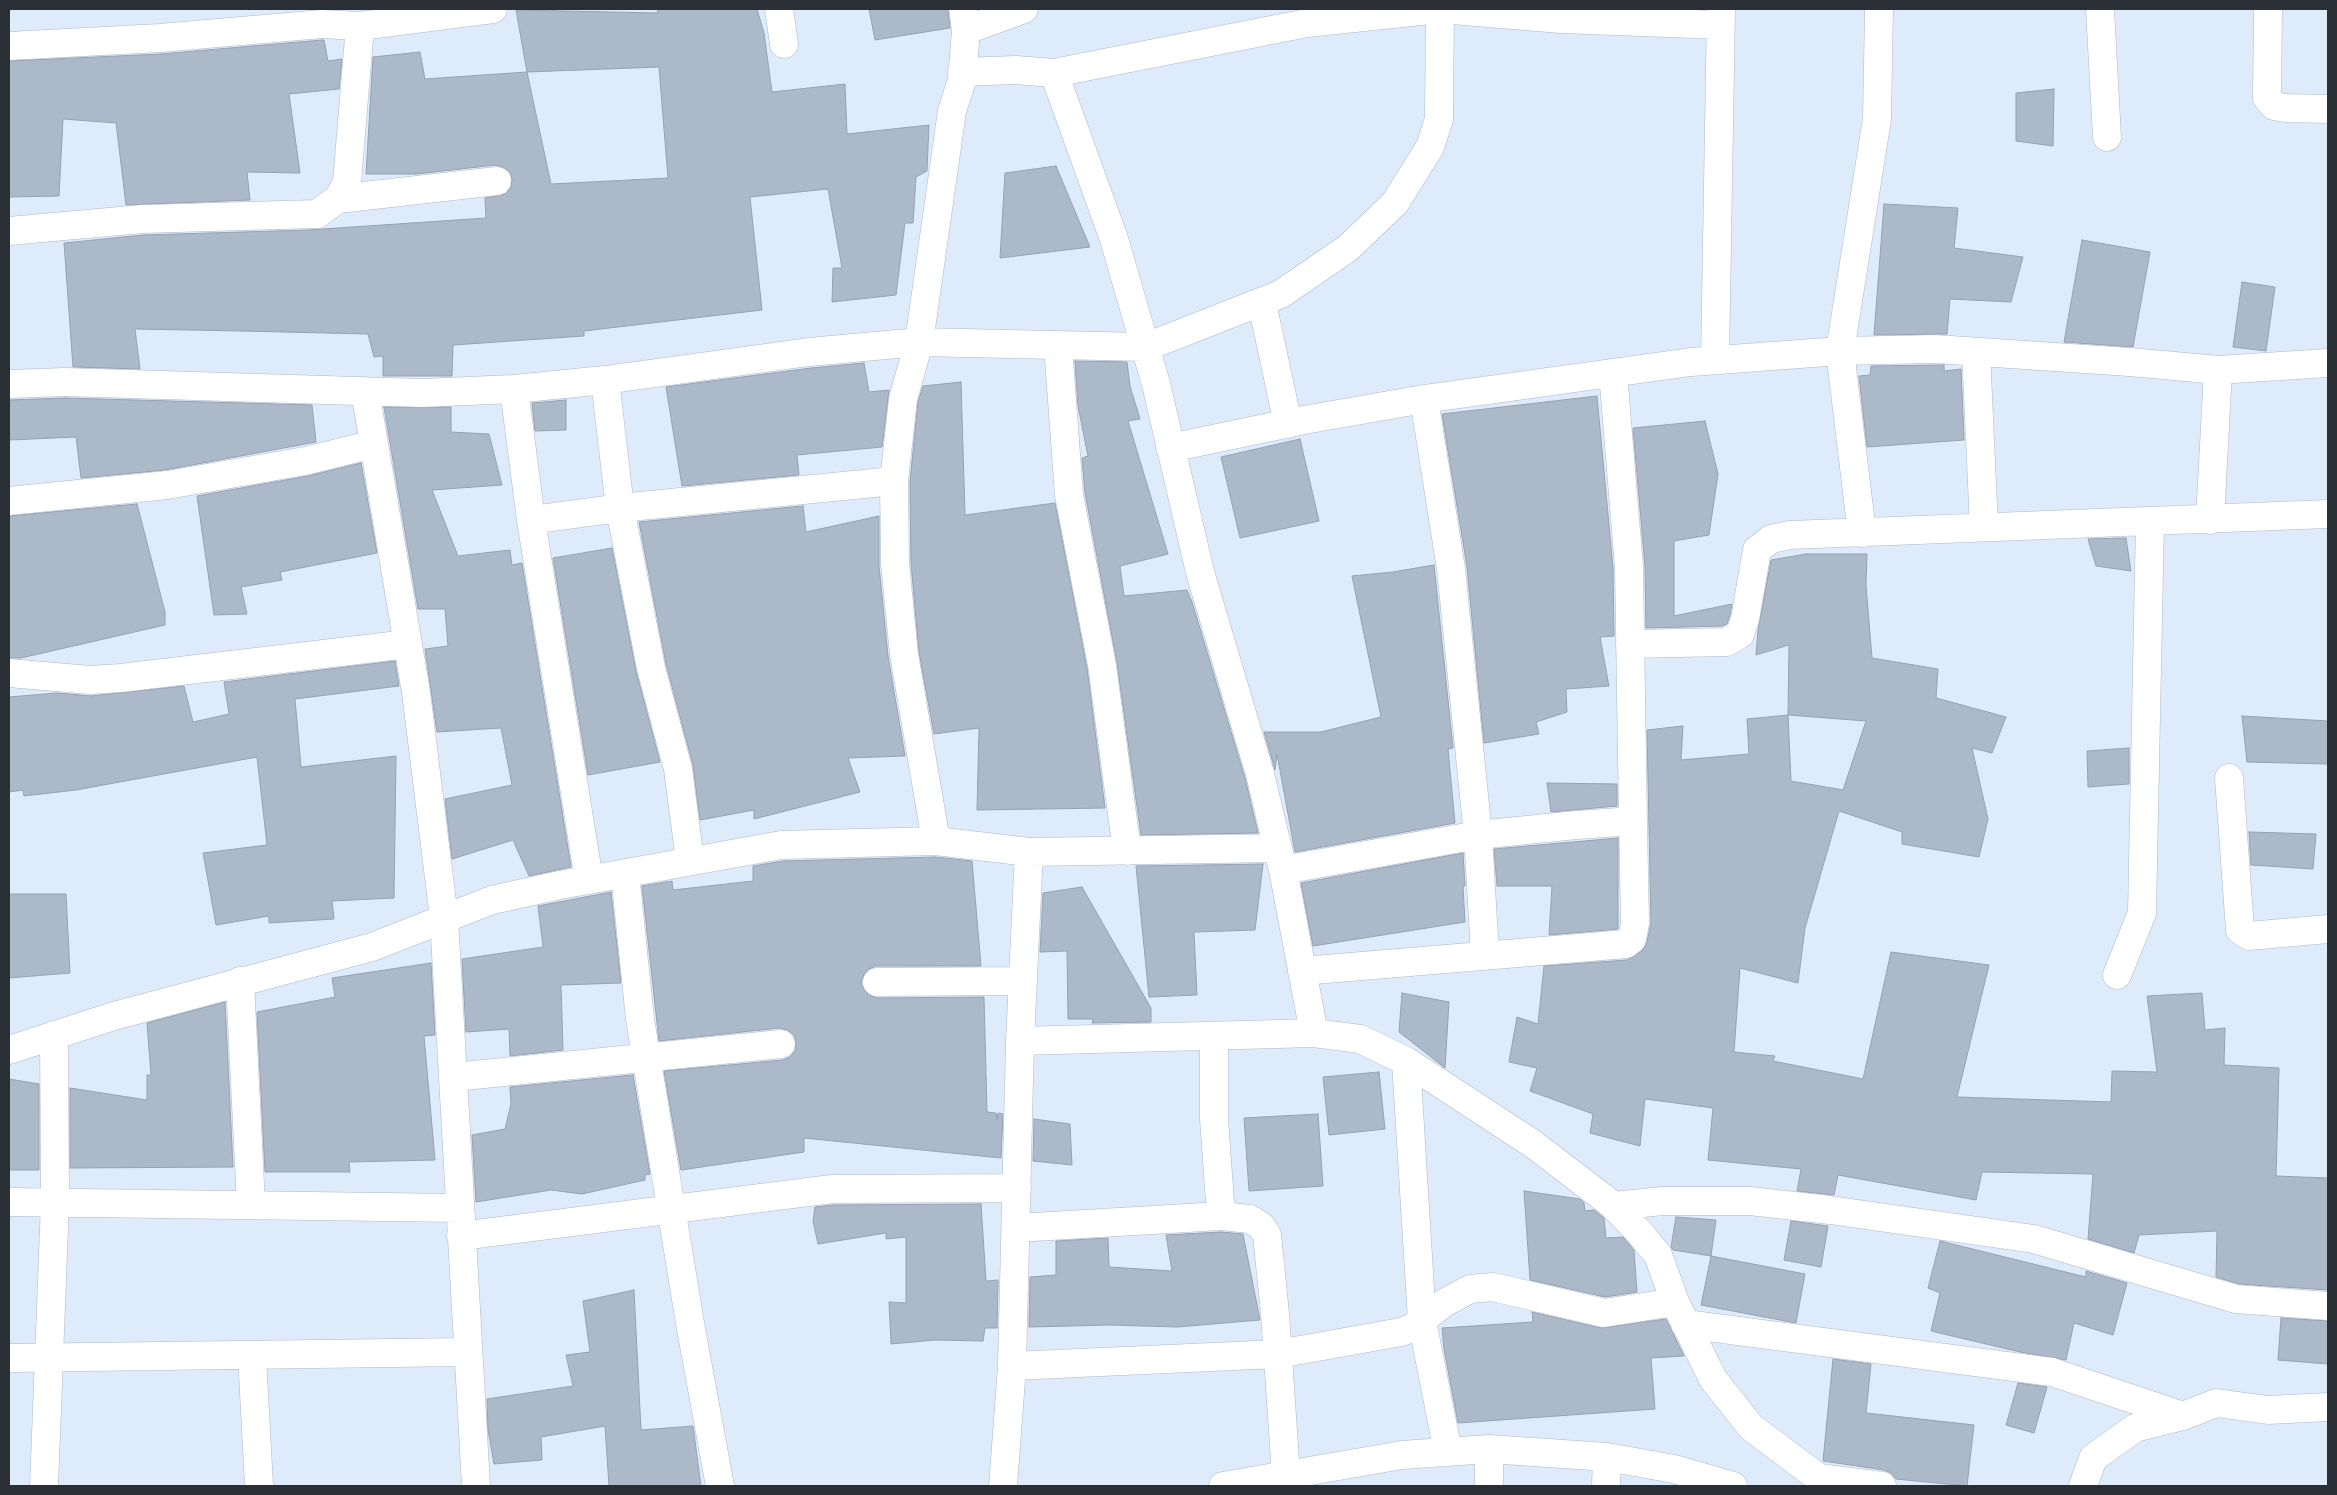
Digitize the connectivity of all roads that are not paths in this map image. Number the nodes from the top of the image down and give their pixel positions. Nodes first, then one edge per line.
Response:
1 (493, 9) edge
2 (779, 9) edge
3 (1024, 9) edge
4 (1440, 9) edge
5 (1879, 9) edge
6 (2100, 9) edge
7 (2268, 9) edge
8 (1561, 14) edge
9 (1720, 17) edge
10 (965, 19) edge
11 (360, 26) junction
12 (784, 44) dead end
13 (9, 46) edge
14 (962, 72) junction
15 (1054, 73) junction
16 (2328, 109) edge
17 (2107, 137) dead end
18 (497, 181) dead end
19 (338, 199) junction
20 (9, 231) edge
21 (1262, 302) junction
22 (918, 342) junction
23 (1058, 346) junction
24 (1146, 347) junction
25 (1840, 351) junction
26 (1976, 352) junction
27 (1715, 360) junction
28 (2328, 363) edge
29 (2218, 370) junction
30 (1613, 374) junction
31 (605, 380) junction
32 (9, 384) edge
33 (514, 390) junction
34 (366, 391) junction
35 (1424, 400) junction
36 (1288, 424) junction
37 (374, 444) junction
38 (1170, 448) junction
39 (894, 481) junction
40 (9, 501) edge
41 (620, 508) junction
42 (2328, 514) edge
43 (531, 520) junction
44 (2210, 520) junction
45 (2150, 521) junction
46 (1984, 527) junction
47 (1862, 533) junction
48 (408, 644) junction
49 (1630, 644) junction
50 (9, 673) edge
51 (2229, 778) dead end
52 (1633, 821) junction
53 (1478, 835) junction
54 (936, 842) junction
55 (1127, 851) junction
56 (1029, 852) junction
57 (1280, 859) junction
58 (690, 861) junction
59 (625, 874) junction
60 (589, 880) junction
61 (444, 918) junction
62 (2328, 929) edge
63 (1485, 955) junction
64 (1302, 971) junction
65 (2117, 975) dead end
66 (240, 981) junction
67 (1023, 981) junction
68 (877, 982) dead end
69 (1314, 1033) junction
70 (54, 1035) junction
71 (1214, 1037) junction
72 (1020, 1041) junction
73 (781, 1044) dead end
74 (9, 1050) edge
75 (648, 1059) junction
76 (1406, 1061) junction
77 (454, 1077) junction
78 (1017, 1188) junction
79 (9, 1202) edge
80 (55, 1202) junction
81 (252, 1205) junction
82 (1614, 1206) junction
83 (460, 1208) junction
84 (672, 1208) junction
85 (1222, 1216) junction
86 (1016, 1228) junction
87 (461, 1236) junction
88 (2328, 1306) edge
89 (1680, 1313) junction
90 (1422, 1321) junction
91 (468, 1352) junction
92 (1278, 1354) junction
93 (252, 1355) junction
94 (9, 1358) edge
95 (48, 1358) junction
96 (1012, 1366) junction
97 (2328, 1407) edge
98 (2183, 1416) junction
99 (1489, 1449) junction
100 (1448, 1452) junction
101 (1606, 1457) junction
102 (1299, 1477) edge
103 (1813, 1482) edge
104 (44, 1486) edge
105 (259, 1486) edge
106 (476, 1486) edge
107 (720, 1486) edge
108 (1003, 1486) edge
109 (1223, 1486) edge
110 (1489, 1486) edge
111 (1606, 1486) edge
112 (1733, 1486) edge
113 (1882, 1486) edge
114 (2082, 1486) edge

1 - 11 street
2 - 12 street
3 - 10 street
4 - 8 street
4 - 15 street
4 - 21 street
5 - 25 street
6 - 17 street
7 - 16 street
8 - 9 street
9 - 27 street
10 - 14 street
11 - 13 street
11 - 19 street
14 - 15 street
14 - 22 street
15 - 24 street
18 - 19 street
19 - 20 street
21 - 24 street
21 - 36 street
22 - 23 street
22 - 31 street
22 - 39 street
23 - 24 street
23 - 55 street
24 - 38 street
25 - 26 street
25 - 27 street
25 - 47 street
26 - 29 street
26 - 46 street
27 - 30 street
28 - 29 street
29 - 44 street
30 - 35 street
30 - 49 street
31 - 33 street
31 - 41 street
32 - 34 street
33 - 34 street
33 - 43 street
34 - 37 street
35 - 36 street
35 - 53 street
36 - 38 street
37 - 40 street
37 - 48 street
38 - 57 street
39 - 41 street
39 - 54 street
41 - 43 street
41 - 58 street
42 - 44 street
43 - 60 street
44 - 45 street
45 - 46 street
45 - 65 street
46 - 47 street
47 - 49 street
48 - 50 street
48 - 61 street
49 - 52 street
51 - 62 street
52 - 53 street
52 - 63 street
53 - 57 street
53 - 63 street
54 - 56 street
54 - 58 street
55 - 56 street
55 - 57 street
56 - 67 street
57 - 64 street
58 - 59 street
59 - 60 street
59 - 75 street
60 - 61 street
61 - 66 street
61 - 77 street
63 - 64 street
64 - 69 street
66 - 70 street
66 - 81 street
67 - 68 street
67 - 72 street
69 - 71 street
69 - 76 street
70 - 74 street
70 - 80 street
71 - 72 street
71 - 85 street
72 - 78 street
73 - 75 street
75 - 77 street
75 - 84 street
76 - 82 street
76 - 90 street
77 - 83 street
78 - 84 street
78 - 86 street
79 - 80 street
80 - 81 street
80 - 95 street
81 - 83 street
82 - 88 street
82 - 89 street
83 - 87 street
84 - 87 street
84 - 107 street
85 - 86 street
85 - 92 street
86 - 96 street
87 - 91 street
89 - 90 street
89 - 98 street
89 - 103 street
90 - 92 street
90 - 100 street
91 - 93 street
91 - 106 street
92 - 96 street
92 - 102 street
93 - 95 street
93 - 105 street
94 - 95 street
95 - 104 street
96 - 108 street
97 - 98 street
98 - 114 street
99 - 100 street
99 - 101 street
99 - 110 street
100 - 102 street
101 - 111 street
101 - 112 street
102 - 109 street
103 - 113 street

